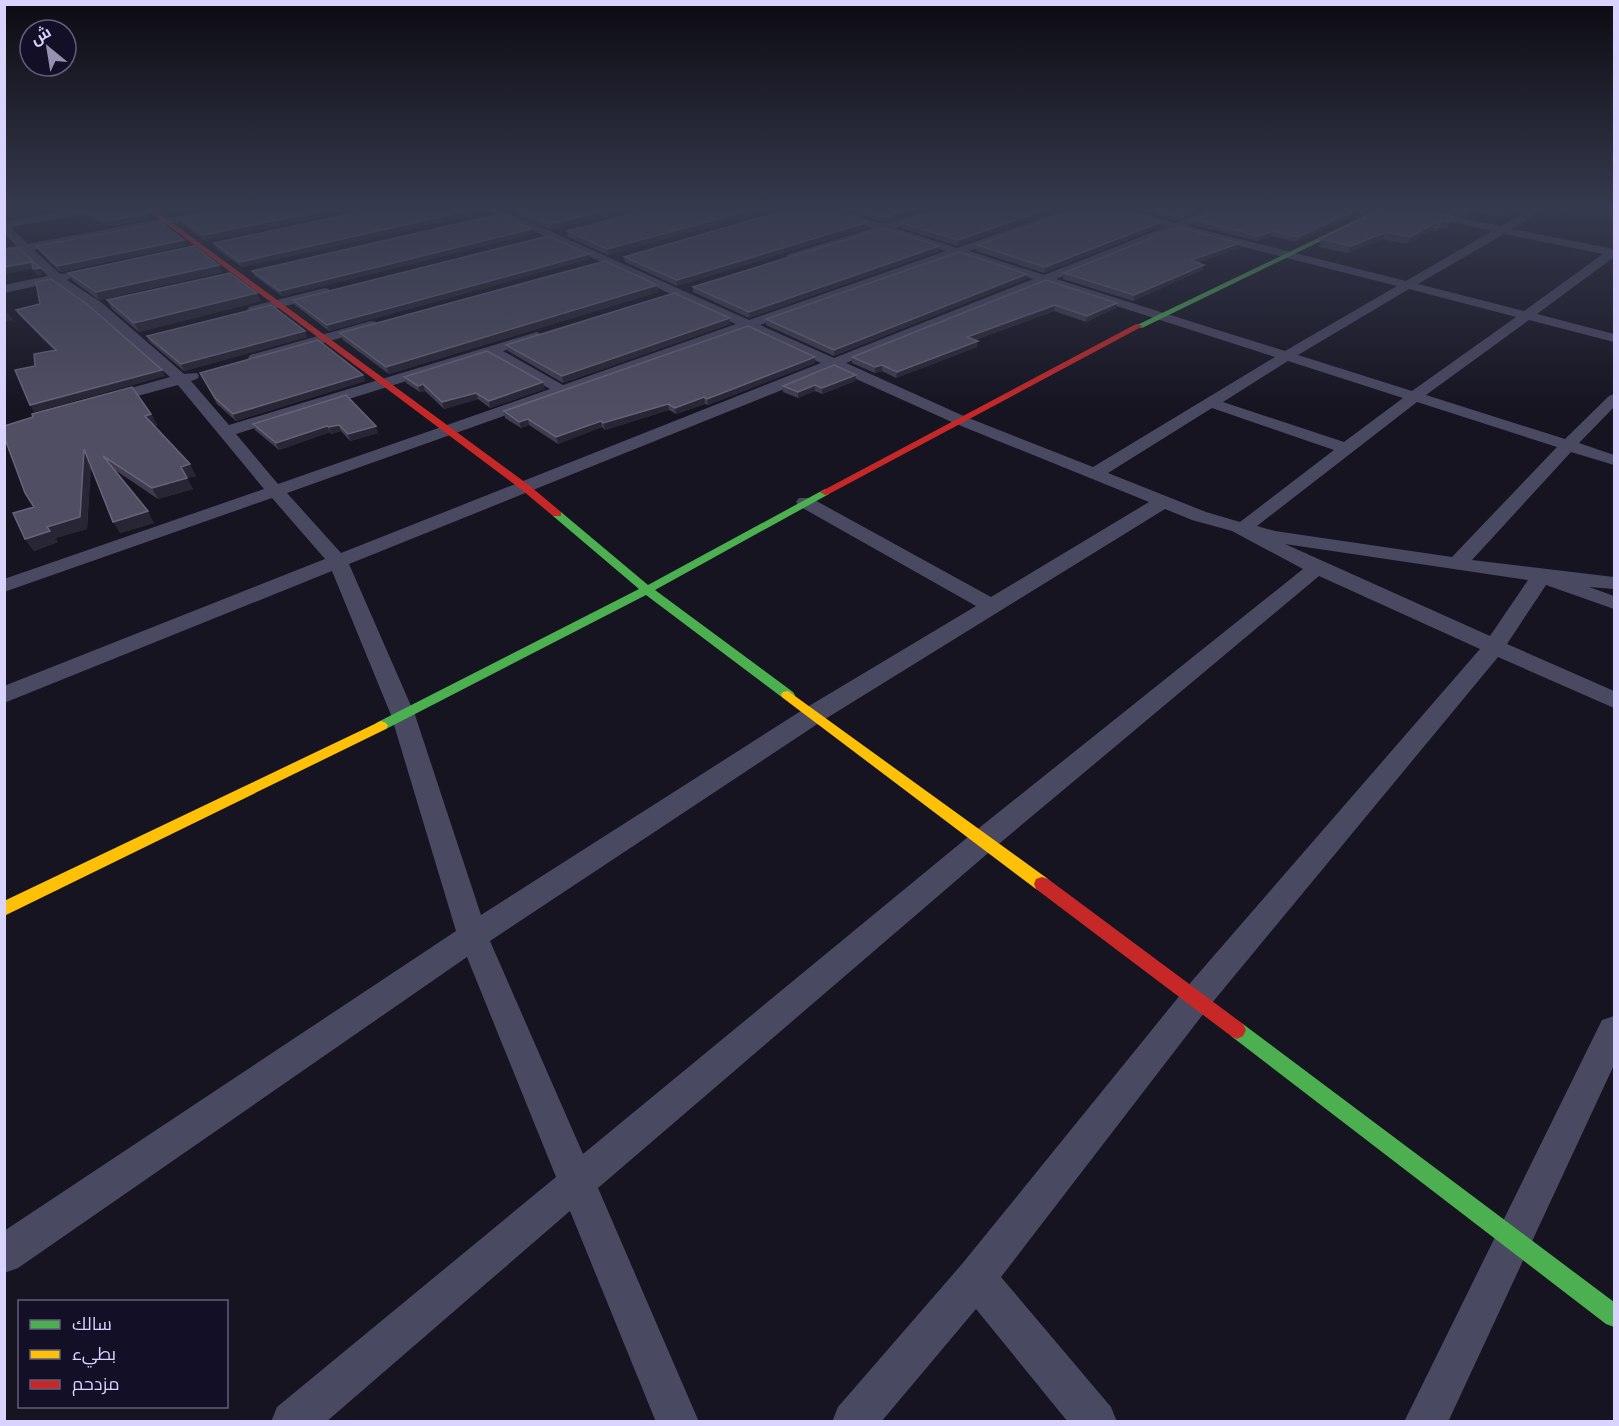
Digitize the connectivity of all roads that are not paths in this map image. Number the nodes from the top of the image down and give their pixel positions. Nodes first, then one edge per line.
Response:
1 (53, 275) edge
2 (75, 275) edge
3 (238, 275) edge
4 (247, 275) edge
5 (639, 275) edge
6 (890, 275) edge
7 (1033, 275) edge
8 (1053, 275) edge
9 (1244, 275) edge
10 (1367, 275) edge
11 (1426, 275) edge
12 (1583, 275) edge
13 (57, 278) junction
14 (1044, 278) junction
15 (217, 279) edge
16 (702, 285) edge
17 (1407, 285) junction
18 (4, 289) edge
19 (334, 290) edge
20 (680, 293) junction
21 (657, 300) edge
22 (278, 304) junction
23 (245, 312) edge
24 (1160, 315) junction
25 (1526, 315) junction
26 (380, 323) edge
27 (745, 324) junction
28 (547, 333) edge
29 (323, 338) junction
30 (1614, 338) edge
31 (491, 350) junction
32 (1286, 356) junction
33 (236, 364) edge
34 (833, 364) junction
35 (203, 373) edge
36 (181, 379) junction
37 (383, 383) junction
38 (562, 390) junction
39 (1414, 397) junction
40 (1614, 399) edge
41 (93, 403) edge
42 (1212, 403) junction
43 (960, 420) junction
44 (227, 431) junction
45 (449, 431) junction
46 (1568, 445) junction
47 (1347, 449) junction
48 (1614, 460) edge
49 (1093, 475) junction
50 (526, 488) junction
51 (276, 492) junction
52 (805, 502) junction
53 (1163, 502) junction
54 (1241, 530) junction
55 (338, 561) junction
56 (1457, 564) junction
57 (1317, 568) junction
58 (1541, 576) junction
59 (1614, 583) edge
60 (4, 586) edge
61 (647, 590) junction
62 (1614, 603) edge
63 (992, 606) junction
64 (1495, 646) junction
65 (4, 695) edge
66 (1614, 700) edge
67 (404, 715) junction
68 (813, 715) junction
69 (984, 840) junction
70 (4, 909) edge
71 (473, 936) junction
72 (1196, 999) junction
73 (1614, 1031) edge
74 (576, 1183) junction
75 (1514, 1240) junction
76 (4, 1254) edge
77 (976, 1278) junction
78 (1614, 1316) edge
79 (292, 1422) edge
80 (678, 1422) edge
81 (853, 1422) edge
82 (1096, 1422) edge
83 (1425, 1422) edge

1 - 13 street
2 - 13 street
3 - 15 street
4 - 22 street
5 - 20 street
6 - 27 street
7 - 14 street
8 - 14 street
9 - 24 street
10 - 17 street
11 - 17 street
12 - 25 street
13 - 18 street
13 - 36 street
14 - 24 street
14 - 34 street
16 - 20 street
17 - 25 street
17 - 32 street
19 - 22 street
20 - 21 street
20 - 27 street
22 - 23 street
22 - 29 street
24 - 32 street
24 - 43 street
25 - 30 street
25 - 39 street
26 - 29 street
27 - 34 street
27 - 38 street
28 - 31 street
29 - 33 street
29 - 37 street
31 - 37 street
31 - 38 street
32 - 39 street
32 - 42 street
34 - 43 street
34 - 50 street
35 - 36 street
36 - 41 street
36 - 44 street
37 - 44 street
37 - 45 street
38 - 45 street
39 - 46 street
39 - 47 street
40 - 46 street
42 - 47 street
42 - 49 street
43 - 49 street
43 - 52 street
44 - 51 street
45 - 50 street
45 - 51 street
46 - 48 street
46 - 56 street
47 - 54 street
49 - 53 street
50 - 55 street
50 - 61 street
51 - 55 street
51 - 60 street
52 - 61 street
52 - 63 street
53 - 54 street
53 - 63 street
54 - 56 street
54 - 57 street
55 - 65 street
55 - 67 street
56 - 58 street
57 - 64 street
57 - 69 street
58 - 59 street
58 - 62 street
58 - 64 street
61 - 67 street
61 - 68 street
63 - 68 street
64 - 66 street
64 - 72 street
67 - 70 street
67 - 71 street
68 - 69 street
68 - 71 street
69 - 72 street
69 - 74 street
71 - 74 street
71 - 76 street
72 - 75 street
72 - 77 street
73 - 75 street
74 - 79 street
74 - 80 street
75 - 78 street
75 - 83 street
77 - 81 street
77 - 82 street

